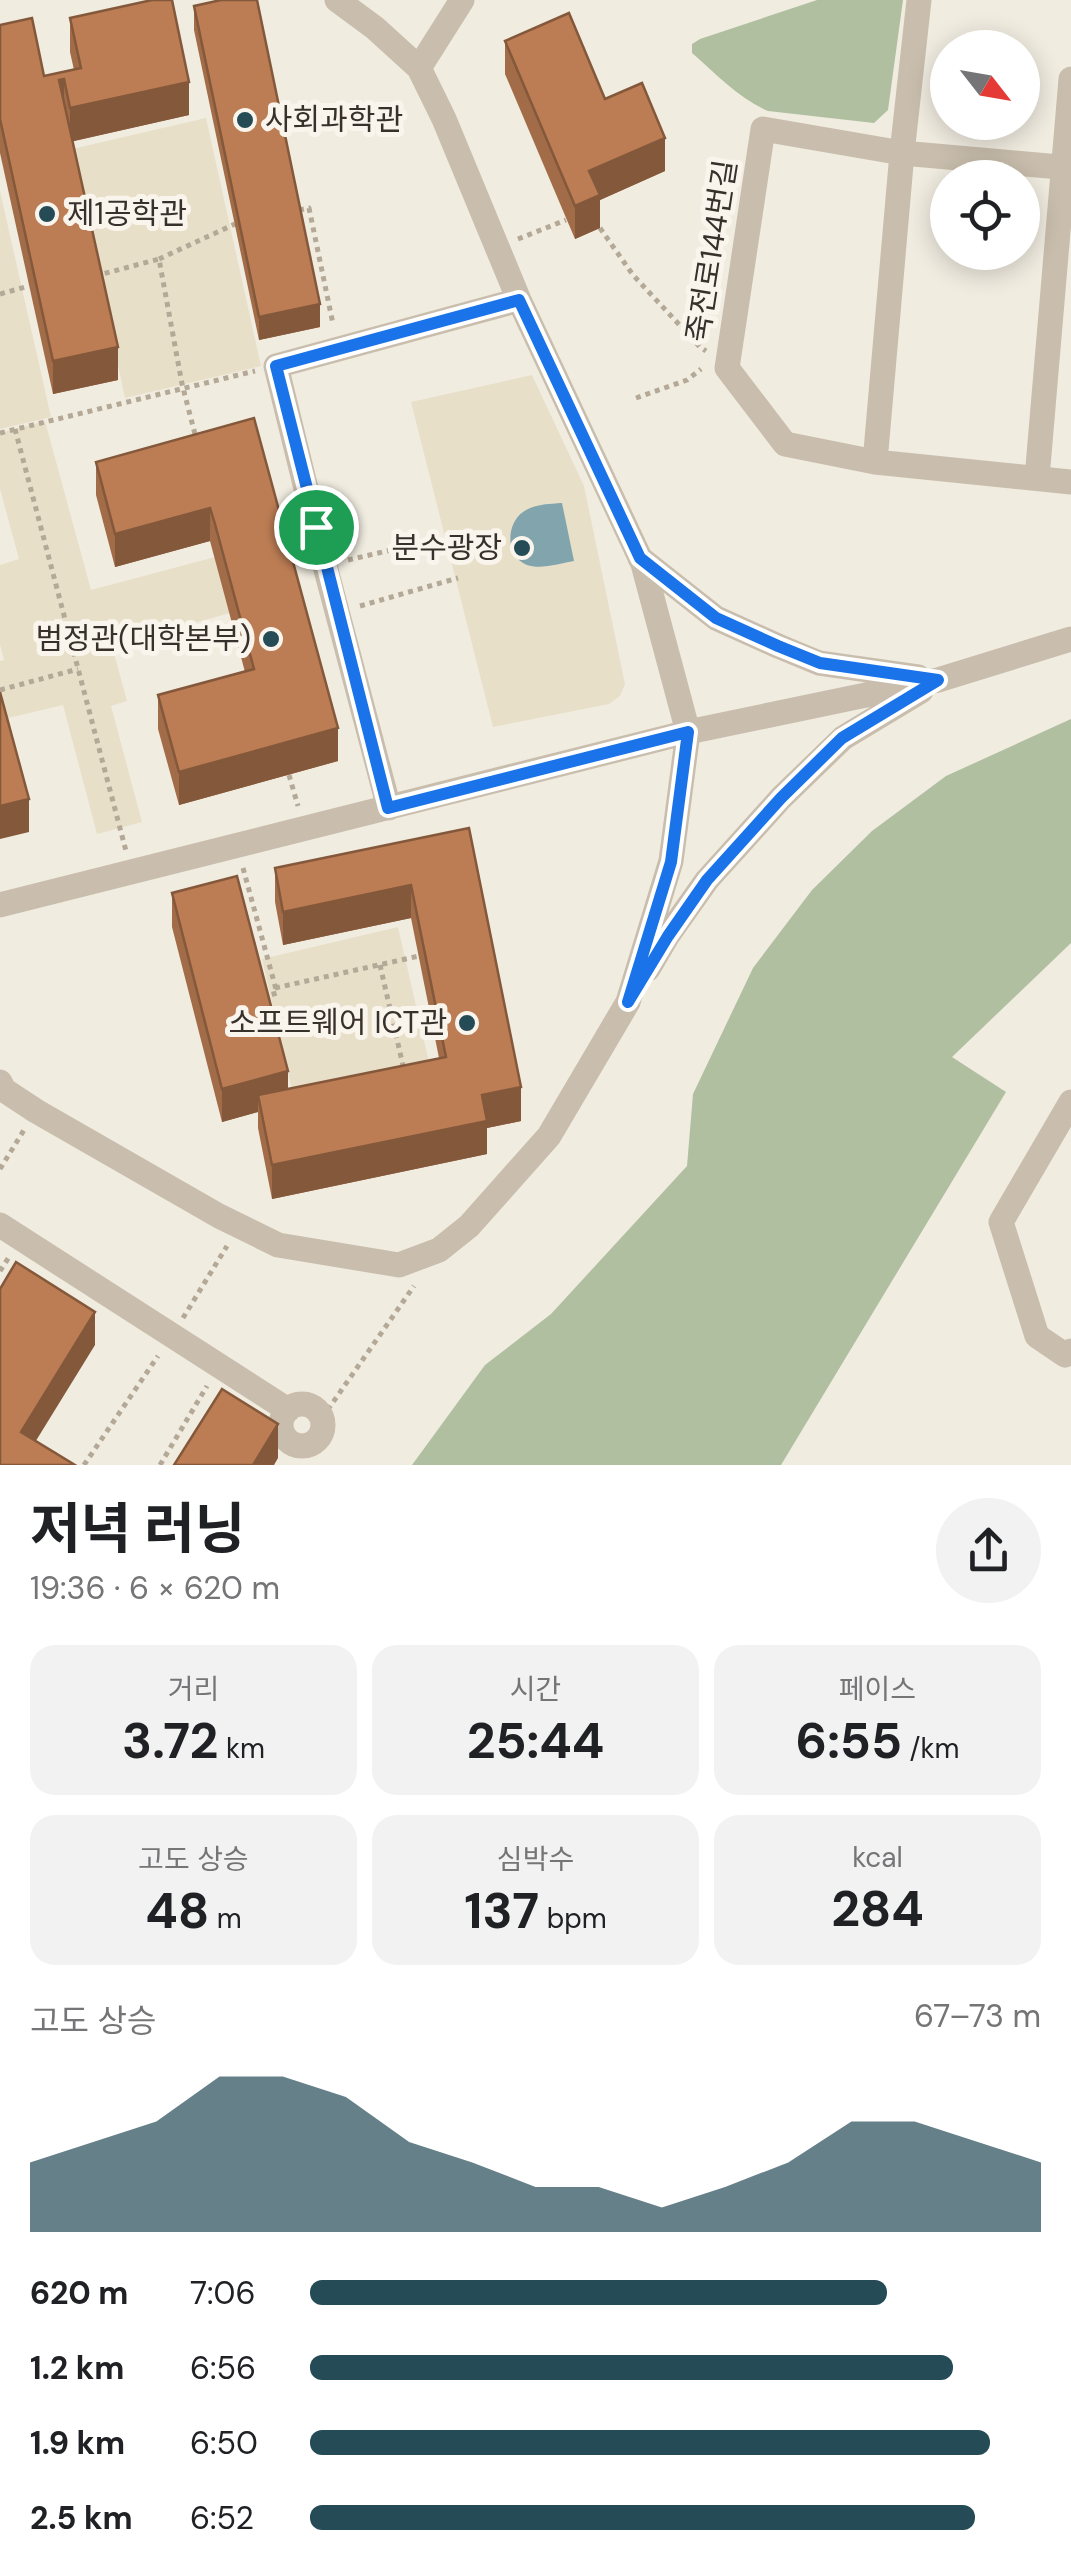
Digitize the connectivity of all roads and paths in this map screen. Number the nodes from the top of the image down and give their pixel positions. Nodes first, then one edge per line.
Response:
1 (337, 0) edge
2 (462, 0) edge
3 (919, 0) edge
4 (419, 68) junction
5 (1071, 80) edge
6 (902, 153) junction
7 (1067, 168) edge
8 (296, 210) edge
9 (566, 220) edge
10 (235, 224) edge
11 (600, 228) edge
12 (498, 248) junction
13 (158, 258) junction
14 (95, 276) edge
15 (29, 286) edge
16 (0, 294) edge
17 (519, 300) junction
18 (338, 349) junction
19 (276, 366) junction
20 (183, 388) junction
21 (636, 398) dead end
22 (15, 429) junction
23 (0, 433) edge
24 (198, 446) edge
25 (875, 462) junction
26 (1037, 478) junction
27 (1071, 482) edge
28 (447, 537) dead end
29 (640, 558) junction
30 (325, 566) junction
31 (458, 578) dead end
32 (338, 613) junction
33 (1071, 639) edge
34 (78, 670) junction
35 (938, 680) junction
36 (0, 690) edge
37 (688, 732) junction
38 (388, 808) junction
39 (237, 846) junction
40 (131, 872) junction
41 (0, 905) edge
42 (419, 956) edge
43 (380, 964) junction
44 (275, 988) junction
45 (261, 997) edge
46 (628, 1002) junction
47 (406, 1077) edge
48 (0, 1082) edge
49 (1071, 1102) edge
50 (36, 1110) junction
51 (0, 1169) edge
52 (0, 1225) edge
53 (238, 1226) junction
54 (439, 1250) junction
55 (172, 1336) junction
56 (1071, 1351) edge
57 (220, 1366) junction
58 (143, 1378) dead end
59 (288, 1410) junction
60 (322, 1418) junction
61 (179, 1433) junction
62 (192, 1440) edge
63 (84, 1465) edge
64 (160, 1465) edge

1 - 4 lane
2 - 4 lane
3 - 6 lane
4 - 12 lane
5 - 7 lane
6 - 7 lane, 죽전로144번길
6 - 25 lane
6 - 25 lane, 죽전로144번길
7 - 26 lane
8 - 18 path
9 - 12 path
10 - 13 path
11 - 21 path
12 - 17 lane
13 - 14 path
13 - 20 path
15 - 16 path
17 - 18 lane
17 - 29 lane
18 - 19 lane
19 - 20 path
19 - 30 lane
20 - 22 path
20 - 24 path
22 - 23 path
22 - 34 path
25 - 26 lane
26 - 27 lane
28 - 30 path
29 - 35 lane
29 - 37 lane
30 - 32 lane
31 - 32 path
32 - 38 lane
33 - 35 lane
34 - 36 path
34 - 40 path
35 - 37 lane
35 - 46 lane
37 - 38 lane
37 - 46 lane
38 - 39 lane
39 - 40 lane
39 - 44 path
40 - 41 lane
42 - 43 path
43 - 44 path
43 - 47 path
44 - 45 path
46 - 54 lane
48 - 50 lane
49 - 56 lane
50 - 51 path
50 - 53 lane
52 - 55 lane
53 - 54 lane
53 - 55 path
54 - 60 path
55 - 57 lane
57 - 59 lane
57 - 61 path
58 - 63 path
59 - 60 lane
59 - 60 lane
61 - 62 path
61 - 64 path

